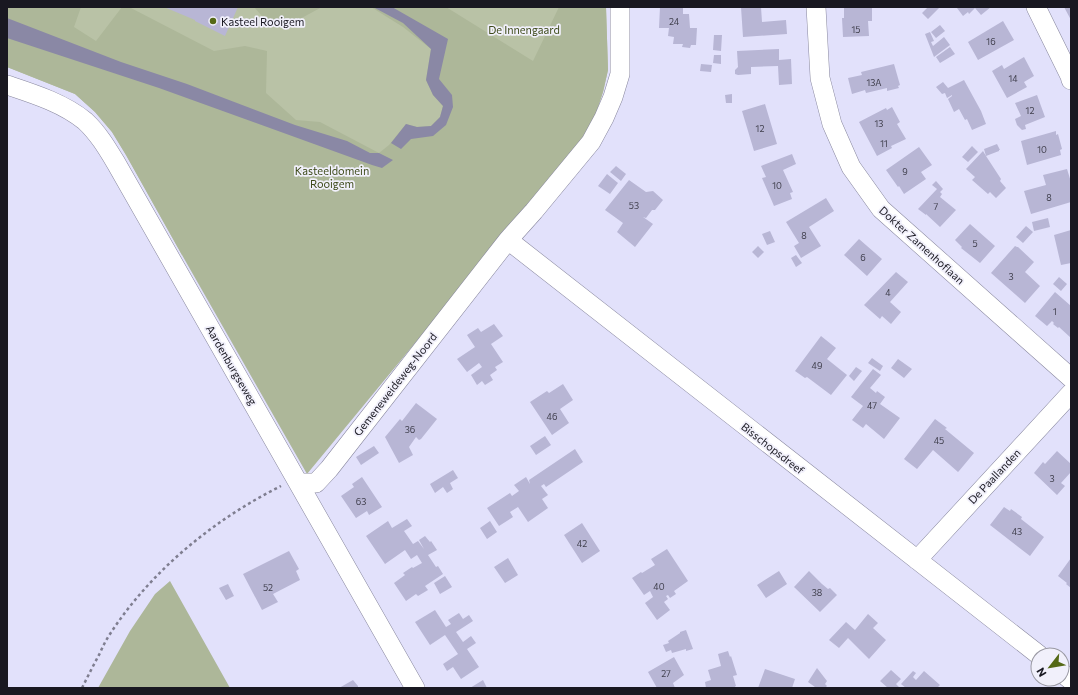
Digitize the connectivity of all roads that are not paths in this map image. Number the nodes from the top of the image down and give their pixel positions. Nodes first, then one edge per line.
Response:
1 (620, 7) edge
2 (816, 7) edge
3 (1036, 7) edge
4 (1071, 80) edge
5 (7, 85) edge
6 (508, 240) junction
7 (1071, 378) edge
8 (1071, 393) edge
9 (299, 483) junction
10 (917, 560) junction
11 (1030, 648) edge
12 (415, 688) edge

1 - 6 street, Gemeneweideweg-Noord
2 - 7 street, Dokter Zamenhoflaan
3 - 4 street
5 - 9 street, Aardenburgseweg
6 - 9 street, Gemeneweideweg-Noord
6 - 10 street, Bisschopsdreef
8 - 10 street, De Paallanden
9 - 12 street, Aardenburgseweg
10 - 11 street, Bisschopsdreef

